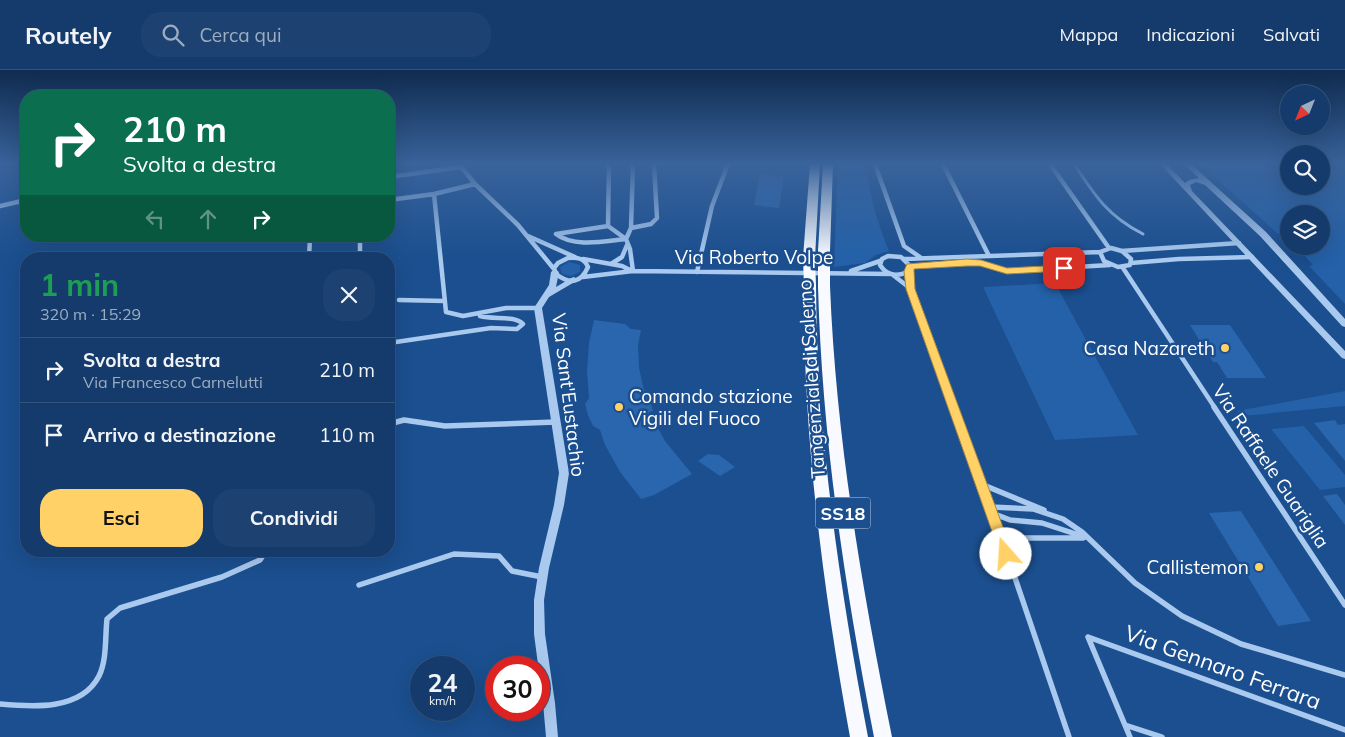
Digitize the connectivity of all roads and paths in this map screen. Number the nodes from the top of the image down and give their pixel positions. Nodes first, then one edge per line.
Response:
1 (426, 195) edge
2 (434, 195) edge
3 (486, 195) edge
4 (608, 195) edge
5 (632, 195) edge
6 (656, 195) edge
7 (716, 195) edge
8 (813, 195) edge
9 (827, 195) edge
10 (886, 195) edge
11 (959, 195) edge
12 (1072, 195) edge
13 (1192, 195) edge
14 (1223, 195) edge
15 (395, 199) edge
16 (20, 201) edge
17 (0, 206) edge
18 (608, 226) junction
19 (631, 228) junction
20 (526, 234) junction
21 (626, 239) junction
22 (1239, 243) junction
23 (627, 245) junction
24 (904, 246) junction
25 (1109, 248) junction
26 (1121, 251) junction
27 (1100, 252) junction
28 (896, 256) junction
29 (989, 256) junction
30 (1252, 257) junction
31 (578, 258) junction
32 (925, 258) junction
33 (904, 259) junction
34 (880, 261) junction
35 (1131, 263) junction
36 (611, 264) junction
37 (1110, 265) junction
38 (910, 268) junction
39 (1123, 268) junction
40 (554, 271) junction
41 (633, 271) junction
42 (697, 272) junction
43 (845, 272) junction
44 (893, 275) junction
45 (583, 277) junction
46 (574, 280) junction
47 (817, 286) junction
48 (910, 289) junction
49 (547, 296) junction
50 (398, 300) dead end
51 (445, 301) junction
52 (538, 308) junction
53 (480, 315) junction
54 (1345, 324) edge
55 (395, 342) edge
56 (1345, 356) edge
57 (395, 422) edge
58 (556, 422) junction
59 (981, 484) junction
60 (992, 510) junction
61 (1063, 519) junction
62 (1088, 538) junction
63 (1002, 544) junction
64 (262, 557) edge
65 (542, 577) junction
66 (359, 585) dead end
67 (1345, 605) edge
68 (1345, 675) edge
69 (0, 704) edge
70 (1125, 725) junction
71 (1345, 730) edge
72 (552, 737) edge
73 (859, 737) edge
74 (883, 737) edge
75 (1069, 737) edge
76 (1130, 737) edge
77 (1162, 737) edge

1 - 15 street
2 - 51 street
3 - 20 street
4 - 18 street
5 - 19 street
6 - 19 street
7 - 42 street
8 - 47 highway, Tangenziale di Salerno / SS18, bridge
9 - 47 highway, Tangenziale di Salerno / SS18, bridge
10 - 24 street
11 - 29 street
12 - 25 street
13 - 22 street
14 - 54 street
16 - 17 street
18 - 21 street
18 - 21 street
19 - 21 street
20 - 31 street
20 - 40 street
21 - 23 street
22 - 26 street
22 - 30 street
23 - 36 street
23 - 41 street
24 - 28 street
24 - 32 street
25 - 26 street
25 - 27 street
26 - 35 street
27 - 29 street
27 - 37 street
28 - 33 street
28 - 34 street
29 - 32 street
30 - 35 street
30 - 56 street
31 - 36 street, Via Roberto Volpe
31 - 40 street
31 - 45 street
32 - 33 street
33 - 38 street
34 - 43 street, Via Roberto Volpe
34 - 44 street
35 - 39 street
36 - 41 street, Via Roberto Volpe
37 - 38 street
37 - 39 street
38 - 44 street
38 - 48 street
39 - 67 street, Via Raffaele Guariglia
40 - 46 street
40 - 49 street, Via Sant'Eustachio
41 - 42 street, Via Roberto Volpe
41 - 45 street, Via Roberto Volpe
42 - 43 street, Via Roberto Volpe
43 - 44 street, Via Roberto Volpe
44 - 48 street
45 - 46 street
46 - 49 street, Via Sant'Eustachio
47 - 73 highway, Tangenziale di Salerno / SS18
47 - 74 highway, Tangenziale di Salerno / SS18
48 - 59 street
49 - 52 street, Via Sant'Eustachio
50 - 51 street
51 - 53 street
52 - 53 street
52 - 58 street, Via Sant'Eustachio
53 - 55 street
57 - 58 street
58 - 65 street, Via Sant'Eustachio
59 - 60 street
59 - 61 street
60 - 61 street
60 - 62 street
60 - 63 street
61 - 62 street
62 - 63 street
62 - 68 street
63 - 75 street
64 - 69 street
65 - 66 street
65 - 72 street, Via Sant'Eustachio
70 - 71 street, Via Gennaro Ferrara
70 - 76 street
70 - 77 street

